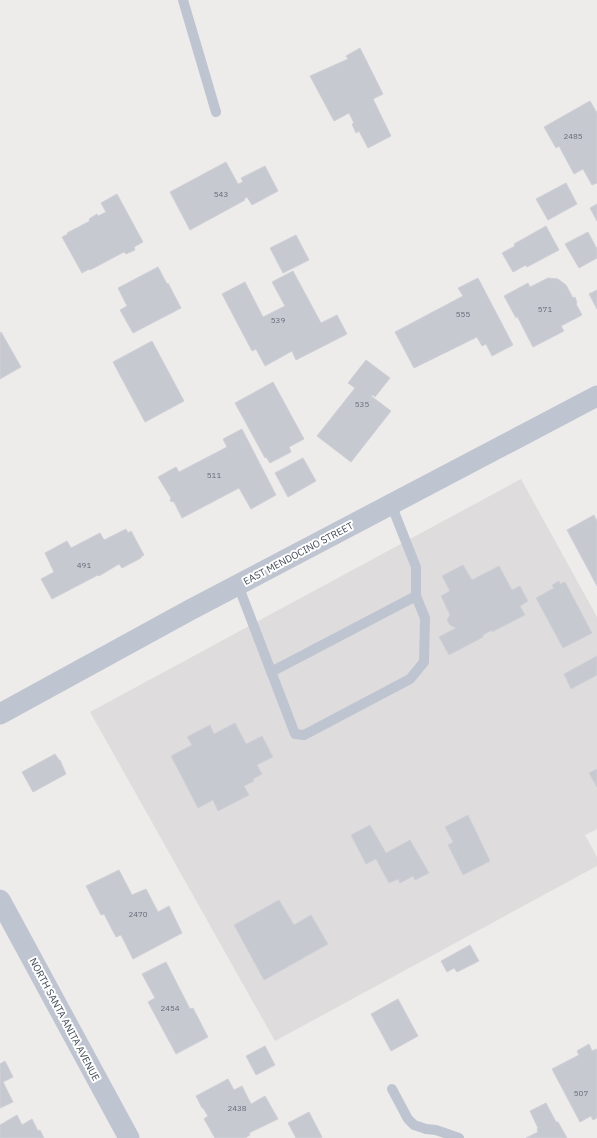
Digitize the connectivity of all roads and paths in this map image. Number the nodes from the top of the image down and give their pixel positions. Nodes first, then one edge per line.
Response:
1 (183, 0) edge
2 (216, 112) dead end
3 (597, 396) edge
4 (391, 504) junction
5 (238, 585) junction
6 (416, 596) junction
7 (271, 672) junction
8 (0, 714) edge
9 (0, 900) edge
10 (392, 1089) dead end
11 (129, 1138) edge
12 (459, 1138) edge

1 - 2 lane
3 - 4 street, EAST MENDOCINO STREET
4 - 5 street, EAST MENDOCINO STREET
4 - 6 lane
5 - 7 lane
5 - 8 street, EAST MENDOCINO STREET
6 - 7 lane
6 - 7 lane
9 - 11 street, NORTH SANTA ANITA AVENUE
10 - 12 lane

